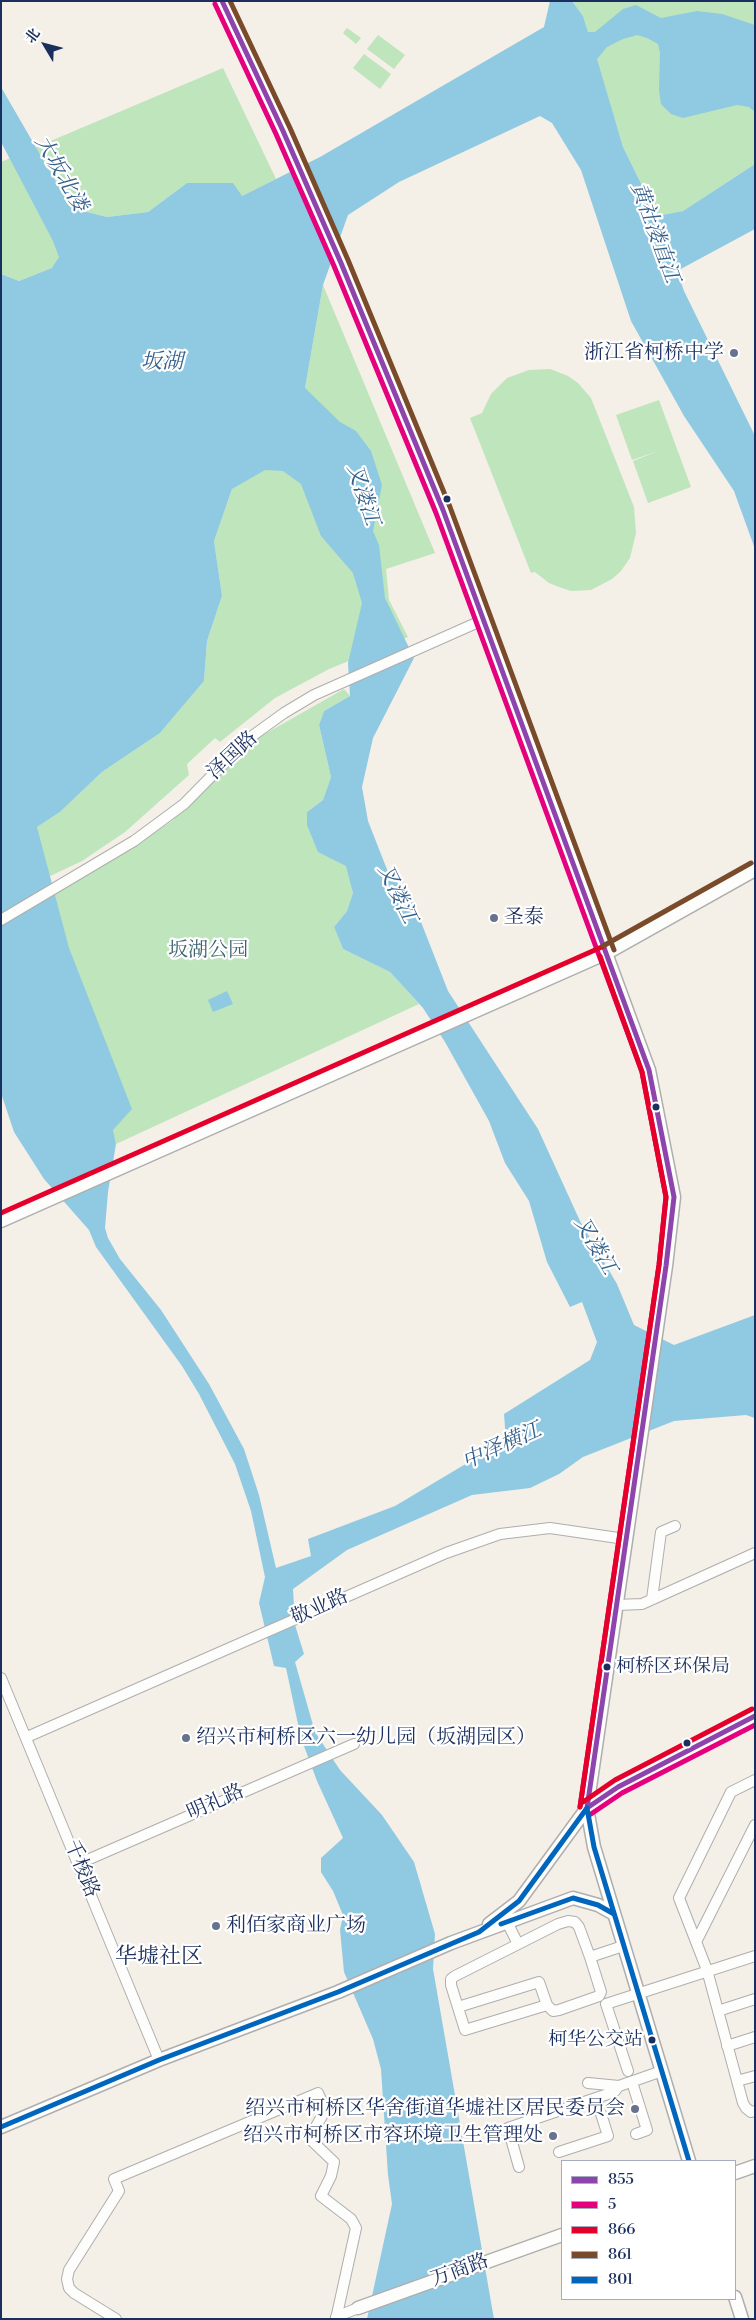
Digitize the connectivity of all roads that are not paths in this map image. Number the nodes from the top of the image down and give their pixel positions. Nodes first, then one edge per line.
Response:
1 (222, 1) edge
2 (483, 620) junction
3 (755, 870) edge
4 (1, 920) edge
5 (607, 954) junction
6 (1, 1221) edge
7 (676, 1526) dead end
8 (625, 1539) junction
9 (755, 1553) edge
10 (652, 1599) junction
11 (616, 1605) junction
12 (1, 1678) edge
13 (755, 1716) edge
14 (27, 1737) junction
15 (354, 1744) dead end
16 (755, 1780) edge
17 (587, 1808) junction
18 (755, 1824) edge
19 (78, 1864) junction
20 (614, 1914) junction
21 (507, 1922) junction
22 (479, 1932) junction
23 (696, 1942) junction
24 (518, 1944) junction
25 (623, 1946) junction
26 (755, 1956) edge
27 (590, 1957) junction
28 (707, 1970) junction
29 (637, 1993) junction
30 (755, 1999) edge
31 (547, 2005) junction
32 (458, 2007) junction
33 (718, 2011) junction
34 (755, 2037) edge
35 (727, 2046) junction
36 (159, 2060) junction
37 (628, 2071) dead end
38 (662, 2071) junction
39 (755, 2076) edge
40 (632, 2082) junction
41 (737, 2082) junction
42 (588, 2083) dead end
43 (619, 2086) junction
44 (596, 2098) junction
45 (755, 2112) edge
46 (1, 2127) edge
47 (636, 2134) dead end
48 (559, 2152) dead end
49 (689, 2160) edge
50 (755, 2166) edge
51 (519, 2167) dead end
52 (736, 2173) edge
53 (561, 2235) edge
54 (736, 2300) edge
55 (358, 2308) joint
56 (336, 2318) edge
57 (116, 2319) edge
58 (742, 2319) edge

1 - 2 street
2 - 4 street, 泽国路
2 - 5 street
3 - 5 street
5 - 6 street
5 - 8 street
7 - 10 street
8 - 11 street
8 - 14 street, 敬业路
9 - 10 street
10 - 11 street
11 - 17 street
12 - 14 street, 千梭路
13 - 17 street
14 - 19 street, 千梭路
15 - 19 street, 明礼路
16 - 23 street
17 - 20 street
17 - 22 street
18 - 23 street
19 - 36 street, 千梭路
20 - 21 street
20 - 25 street
21 - 22 street
21 - 24 street
22 - 36 street
23 - 28 street
24 - 27 street
24 - 32 street
25 - 27 street
25 - 29 street
26 - 28 street
27 - 31 street
28 - 29 street
28 - 33 street
29 - 37 street
29 - 38 street
30 - 33 street
31 - 32 street
31 - 32 street
33 - 35 street
34 - 35 street
35 - 41 street
36 - 46 street
38 - 40 street
38 - 49 street
39 - 41 street
40 - 43 street
40 - 47 street
41 - 45 street
42 - 43 street
43 - 44 street
44 - 48 street
44 - 51 street
50 - 52 street
53 - 55 street, 万商路
54 - 58 street
55 - 56 street
56 - 57 street

